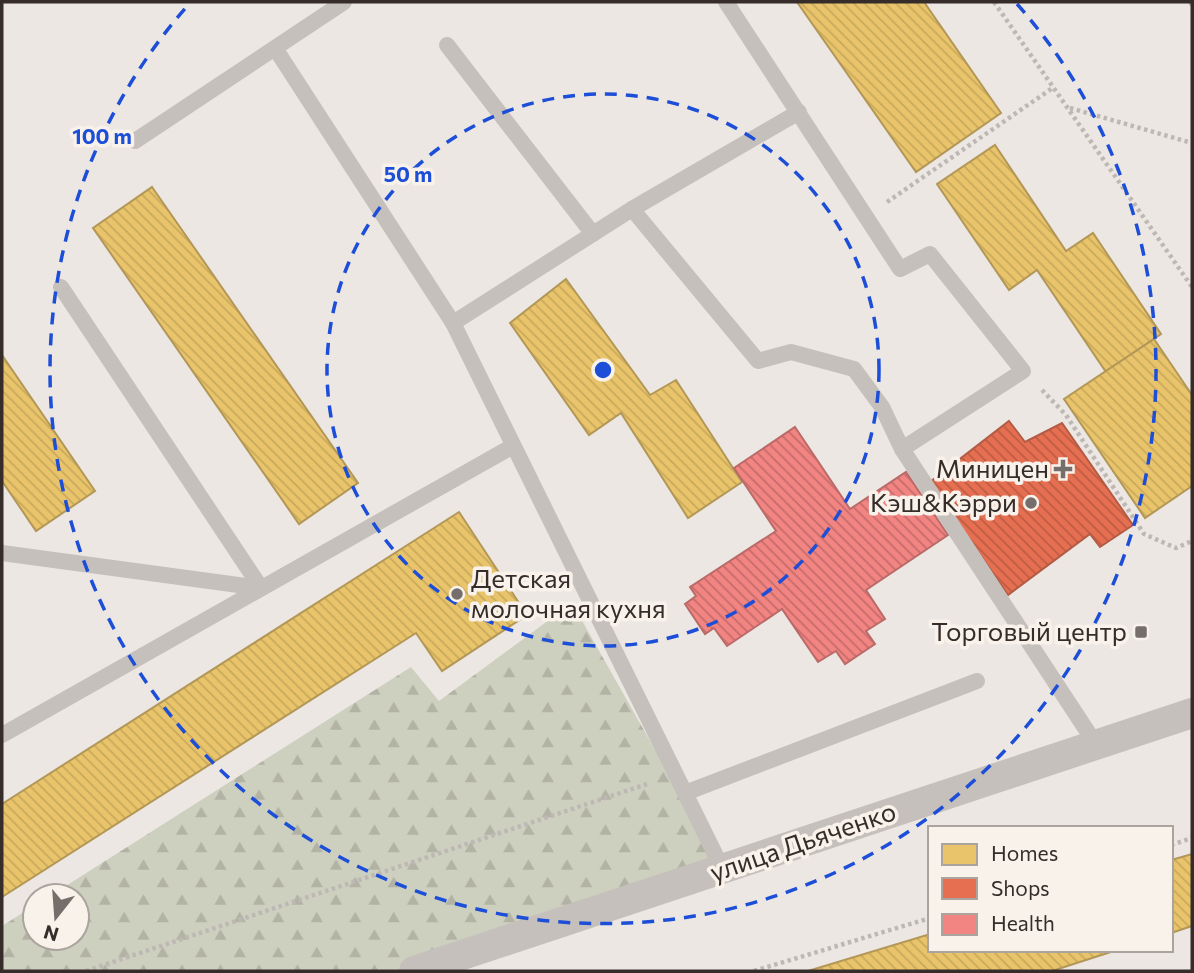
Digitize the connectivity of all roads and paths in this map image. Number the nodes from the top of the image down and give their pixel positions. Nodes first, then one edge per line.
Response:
1 (345, 2) edge
2 (726, 2) edge
3 (994, 2) edge
4 (447, 45) dead end
5 (275, 48) junction
6 (1054, 87) junction
7 (1069, 108) junction
8 (799, 113) junction
9 (135, 141) dead end
10 (1192, 143) edge
11 (632, 209) junction
12 (866, 216) junction
13 (593, 234) junction
14 (61, 287) dead end
15 (1192, 287) edge
16 (453, 323) junction
17 (1023, 371) junction
18 (513, 446) junction
19 (902, 449) junction
20 (1192, 541) edge
21 (2, 553) edge
22 (261, 588) junction
23 (977, 681) dead end
24 (1192, 713) edge
25 (2, 735) edge
26 (1095, 743) junction
27 (647, 784) dead end
28 (685, 793) junction
29 (1192, 838) edge
30 (1173, 844) edge
31 (723, 870) junction
32 (928, 919) edge
33 (86, 971) edge
34 (414, 971) edge
35 (754, 971) edge

1 - 5 lane
2 - 8 lane
3 - 6 path
4 - 13 lane
5 - 9 lane
5 - 16 lane
6 - 7 path
6 - 12 path
7 - 10 path
7 - 15 path
8 - 11 lane
8 - 12 lane
11 - 13 lane
11 - 19 lane
12 - 17 lane
13 - 16 lane
14 - 22 lane
16 - 18 lane
17 - 19 lane
17 - 20 path
18 - 22 lane
18 - 28 lane
19 - 26 lane
21 - 22 lane
22 - 25 lane
23 - 28 lane
24 - 26 street, улица Дьяченко
26 - 31 street, улица Дьяченко
27 - 33 path
28 - 31 lane
29 - 30 path
31 - 34 street, улица Дьяченко
32 - 35 path

